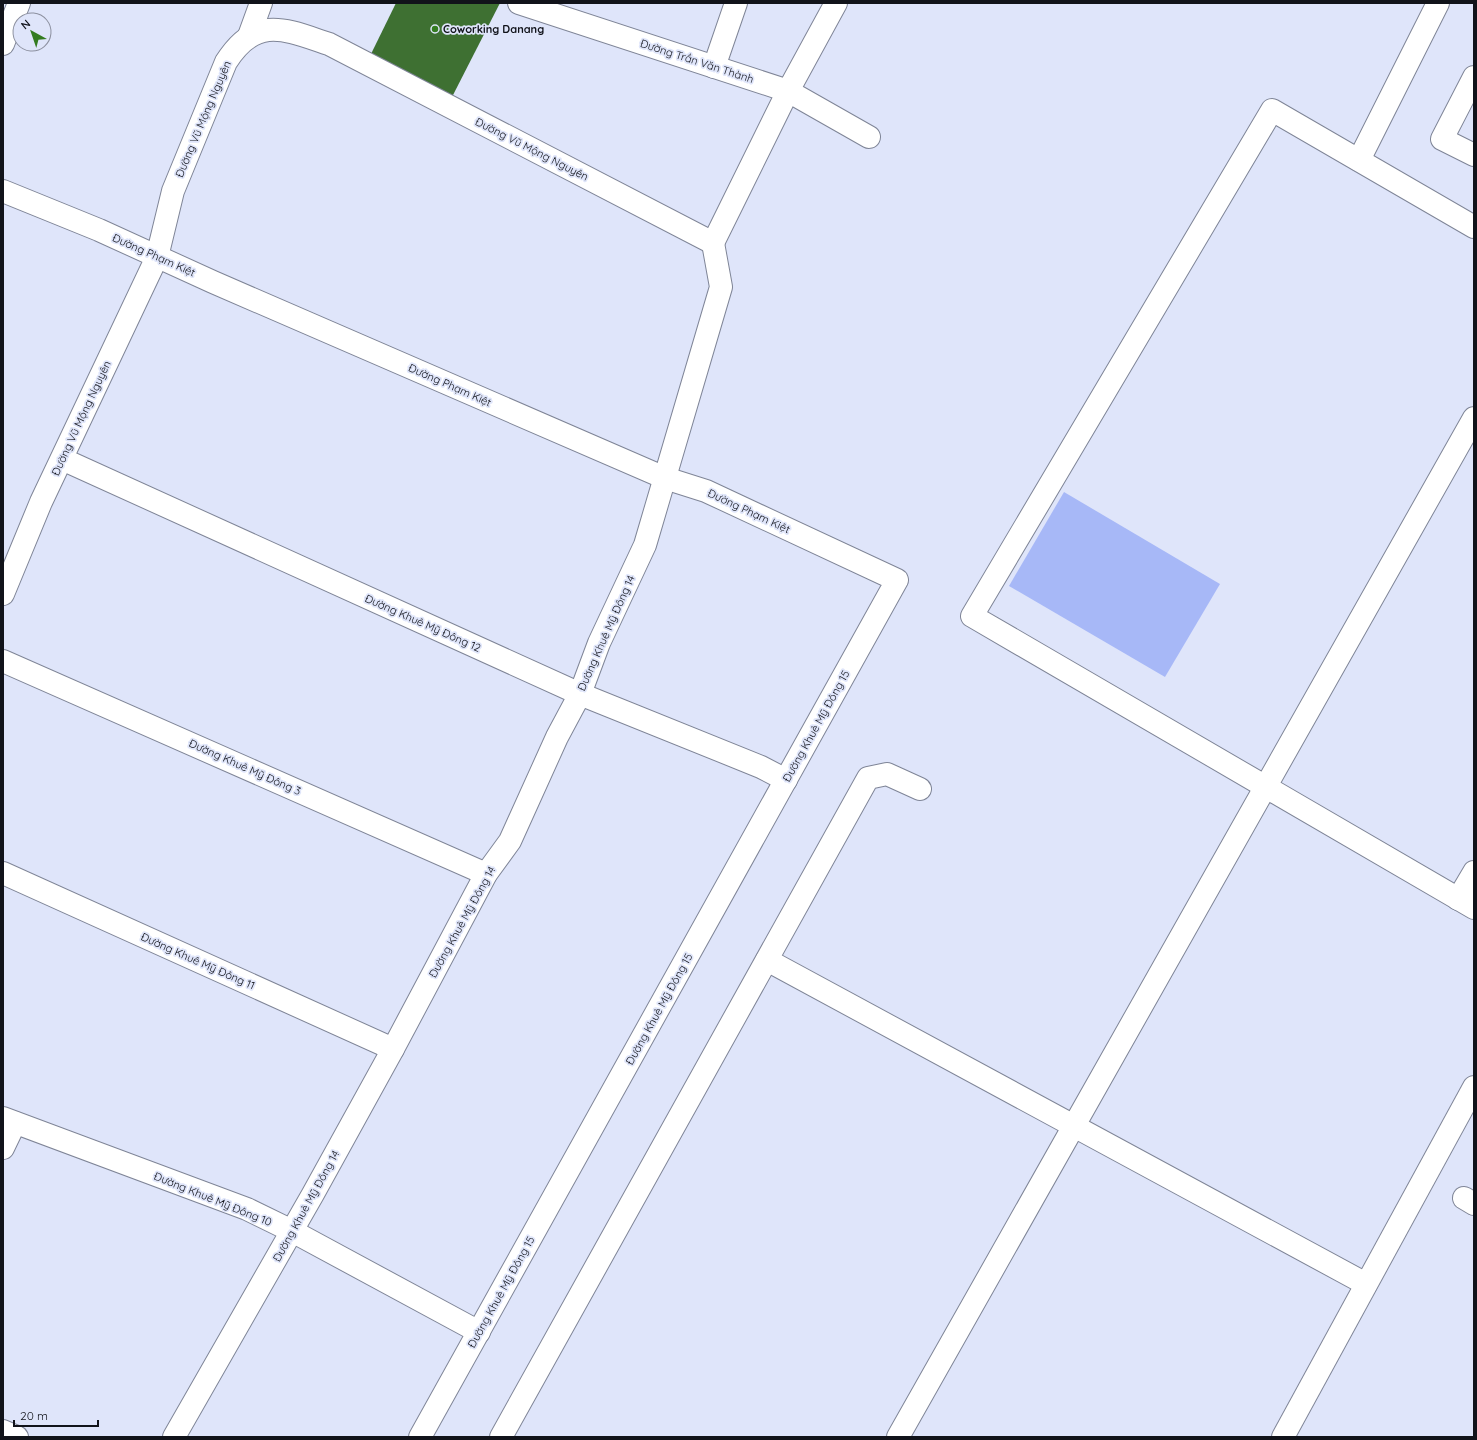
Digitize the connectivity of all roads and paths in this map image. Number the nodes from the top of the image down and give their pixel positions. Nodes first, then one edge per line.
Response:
1 (19, 3) edge
2 (261, 3) edge
3 (519, 3) edge
4 (736, 3) edge
5 (836, 3) edge
6 (1438, 3) edge
7 (542, 7) edge
8 (249, 36) junction
9 (3, 44) edge
10 (714, 67) junction
11 (1474, 77) edge
12 (788, 91) junction
13 (869, 137) dead end
14 (1474, 155) edge
15 (1359, 160) junction
16 (3, 191) edge
17 (1474, 227) edge
18 (713, 243) junction
19 (157, 257) junction
20 (1474, 418) edge
21 (62, 459) junction
22 (665, 478) junction
23 (897, 580) joint
24 (3, 594) edge
25 (3, 661) edge
26 (580, 694) junction
27 (786, 780) junction
28 (1266, 787) junction
29 (920, 789) dead end
30 (1474, 872) edge
31 (3, 873) edge
32 (486, 874) junction
33 (1466, 903) edge
34 (767, 960) junction
35 (393, 1049) junction
36 (1474, 1087) edge
37 (9, 1121) edge
38 (1074, 1126) junction
39 (3, 1148) edge
40 (292, 1231) junction
41 (1366, 1284) junction
42 (479, 1332) junction
43 (3, 1431) edge
44 (17, 1437) edge
45 (174, 1437) edge
46 (420, 1437) edge
47 (501, 1437) edge
48 (898, 1437) edge
49 (1283, 1437) edge

1 - 9 street
2 - 8 street
3 - 7 street, Đường Trần Văn Thành
4 - 10 street
5 - 12 street
6 - 15 street
7 - 10 street, Đường Trần Văn Thành
8 - 18 street, Đường Vũ Mộng Nguyên
8 - 19 street, Đường Vũ Mộng Nguyên
10 - 12 street, Đường Trần Văn Thành
11 - 14 street
12 - 13 street, Đường Trần Văn Thành
12 - 18 street
15 - 17 street
15 - 28 street
16 - 19 street, Đường Phạm Kiệt
18 - 22 street, Đường Khuê Mỹ Đông 14
19 - 21 street, Đường Vũ Mộng Nguyên
19 - 22 street, Đường Phạm Kiệt
20 - 28 street
21 - 24 street, Đường Vũ Mộng Nguyên
21 - 26 street, Đường Khuê Mỹ Đông 12
22 - 23 street, Đường Phạm Kiệt
22 - 26 street, Đường Khuê Mỹ Đông 14
23 - 27 street, Đường Khuê Mỹ Đông 15
25 - 32 street, Đường Khuê Mỹ Đông 3
26 - 27 street, Đường Khuê Mỹ Đông 12
26 - 32 street, Đường Khuê Mỹ Đông 14
27 - 42 street, Đường Khuê Mỹ Đông 15
28 - 33 street
28 - 38 street
29 - 34 street
30 - 33 street
31 - 35 street, Đường Khuê Mỹ Đông 11
32 - 35 street, Đường Khuê Mỹ Đông 14
34 - 38 street
34 - 47 street
35 - 40 street, Đường Khuê Mỹ Đông 14
36 - 41 street
37 - 39 street
37 - 40 street, Đường Khuê Mỹ Đông 10
38 - 41 street
38 - 48 street
40 - 42 street, Đường Khuê Mỹ Đông 10
40 - 45 street, Đường Khuê Mỹ Đông 14
41 - 49 street
42 - 46 street, Đường Khuê Mỹ Đông 15
43 - 44 street

